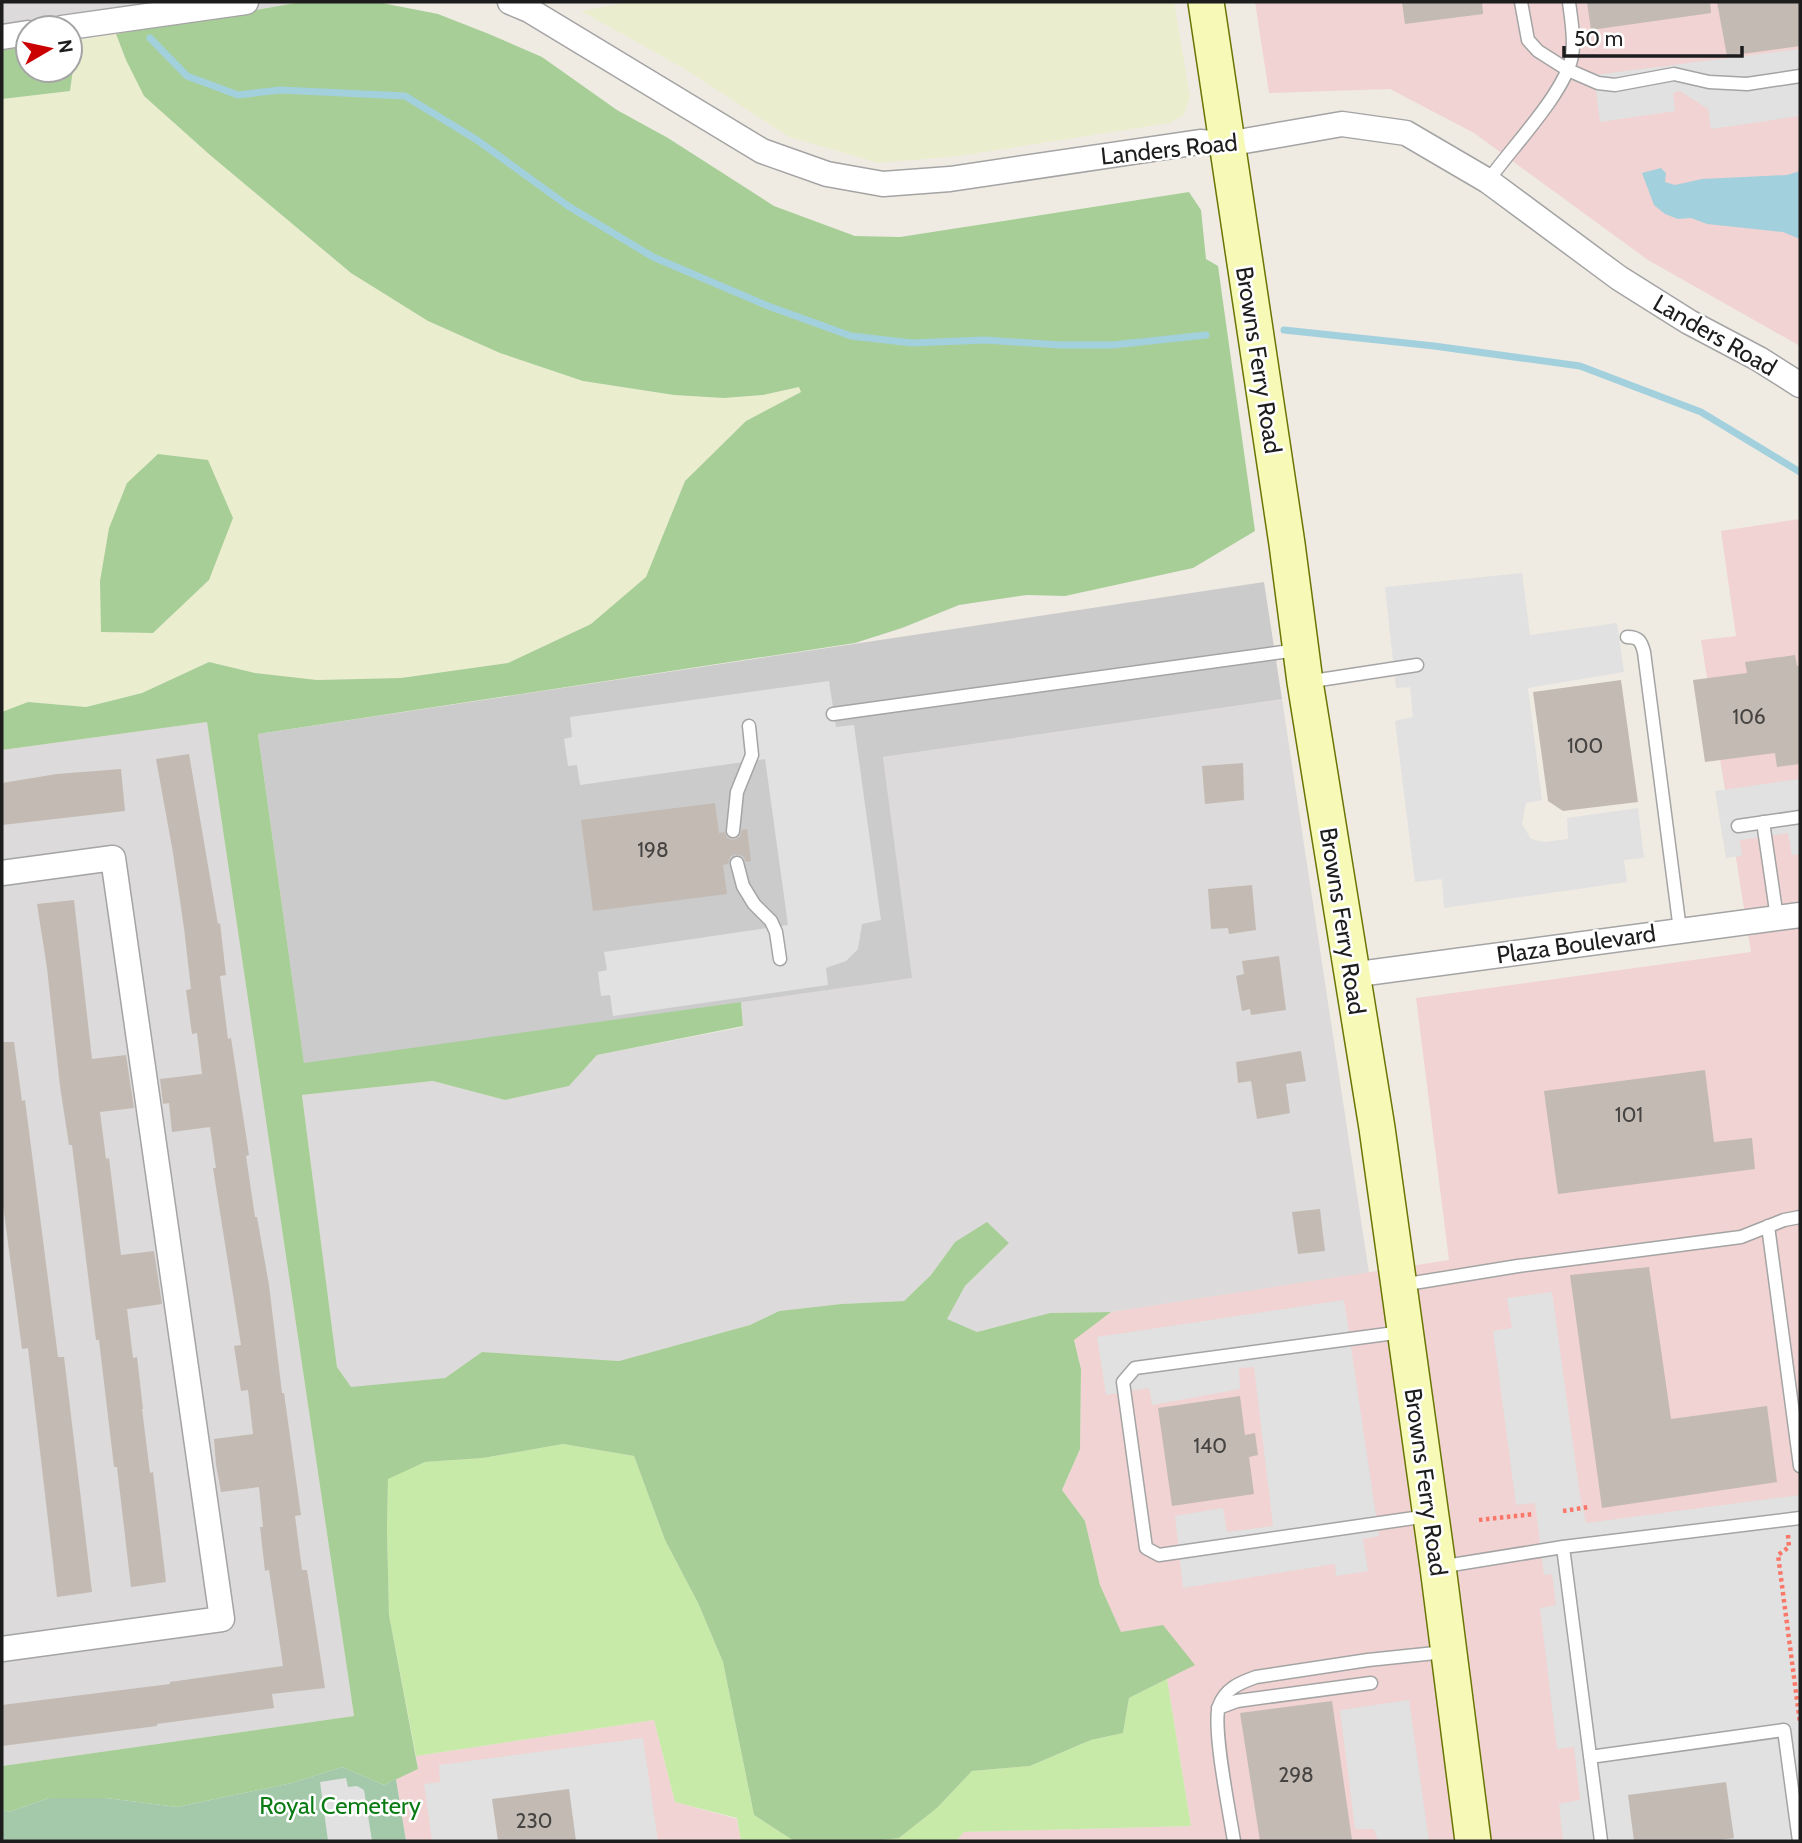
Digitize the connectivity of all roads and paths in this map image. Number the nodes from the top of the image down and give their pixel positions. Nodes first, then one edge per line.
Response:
1 (246, 2) edge
2 (510, 2) edge
3 (1206, 2) edge
4 (1521, 2) edge
5 (1569, 2) edge
6 (84, 25) edge
7 (1568, 70) junction
8 (1800, 76) edge
9 (1227, 144) junction
10 (1488, 181) junction
11 (1800, 385) edge
12 (1627, 637) dead end
13 (1417, 665) dead end
14 (1303, 666) junction
15 (833, 714) dead end
16 (748, 726) dead end
17 (1800, 817) edge
18 (1763, 822) junction
19 (1738, 826) dead end
20 (733, 831) dead end
21 (737, 863) dead end
22 (2, 873) edge
23 (1789, 916) edge
24 (1680, 930) junction
25 (780, 959) dead end
26 (1351, 975) junction
27 (1800, 1217) edge
28 (1768, 1226) junction
29 (1398, 1285) junction
30 (1406, 1332) junction
31 (1800, 1466) edge
32 (1589, 1507) dead end
33 (1563, 1511) dead end
34 (1534, 1514) dead end
35 (1430, 1516) junction
36 (1800, 1518) edge
37 (1479, 1520) dead end
38 (1787, 1532) dead end
39 (1563, 1547) junction
40 (1438, 1567) junction
41 (2, 1649) edge
42 (1449, 1651) junction
43 (1371, 1683) dead end
44 (1218, 1708) junction
45 (1800, 1724) edge
46 (1590, 1757) junction
47 (1234, 1841) edge
48 (1473, 1841) edge
49 (1601, 1841) edge
50 (1800, 1841) edge

1 - 6 street
2 - 9 street, Landers Road
3 - 9 main road, Browns Ferry Road
4 - 7 lane
5 - 7 lane
7 - 8 lane
7 - 10 lane
9 - 10 street, Landers Road
9 - 14 main road, Browns Ferry Road
10 - 11 street, Landers Road
12 - 24 lane
13 - 14 lane
14 - 15 lane
14 - 26 main road, Browns Ferry Road
16 - 20 lane
17 - 18 lane
18 - 19 lane
18 - 23 lane
21 - 25 lane
22 - 41 street
23 - 24 street, Plaza Boulevard
24 - 26 street, Plaza Boulevard
26 - 29 main road, Browns Ferry Road
27 - 28 lane
28 - 29 lane
28 - 31 lane
29 - 30 main road, Browns Ferry Road
30 - 35 main road, Browns Ferry Road
30 - 35 lane
32 - 33 path
34 - 37 path
35 - 40 main road, Browns Ferry Road
36 - 39 lane
38 - 45 path
39 - 40 lane
39 - 46 lane
40 - 42 main road, Browns Ferry Road
42 - 44 lane
42 - 48 main road, Browns Ferry Road
43 - 44 lane
44 - 47 lane
46 - 49 lane
46 - 50 lane

